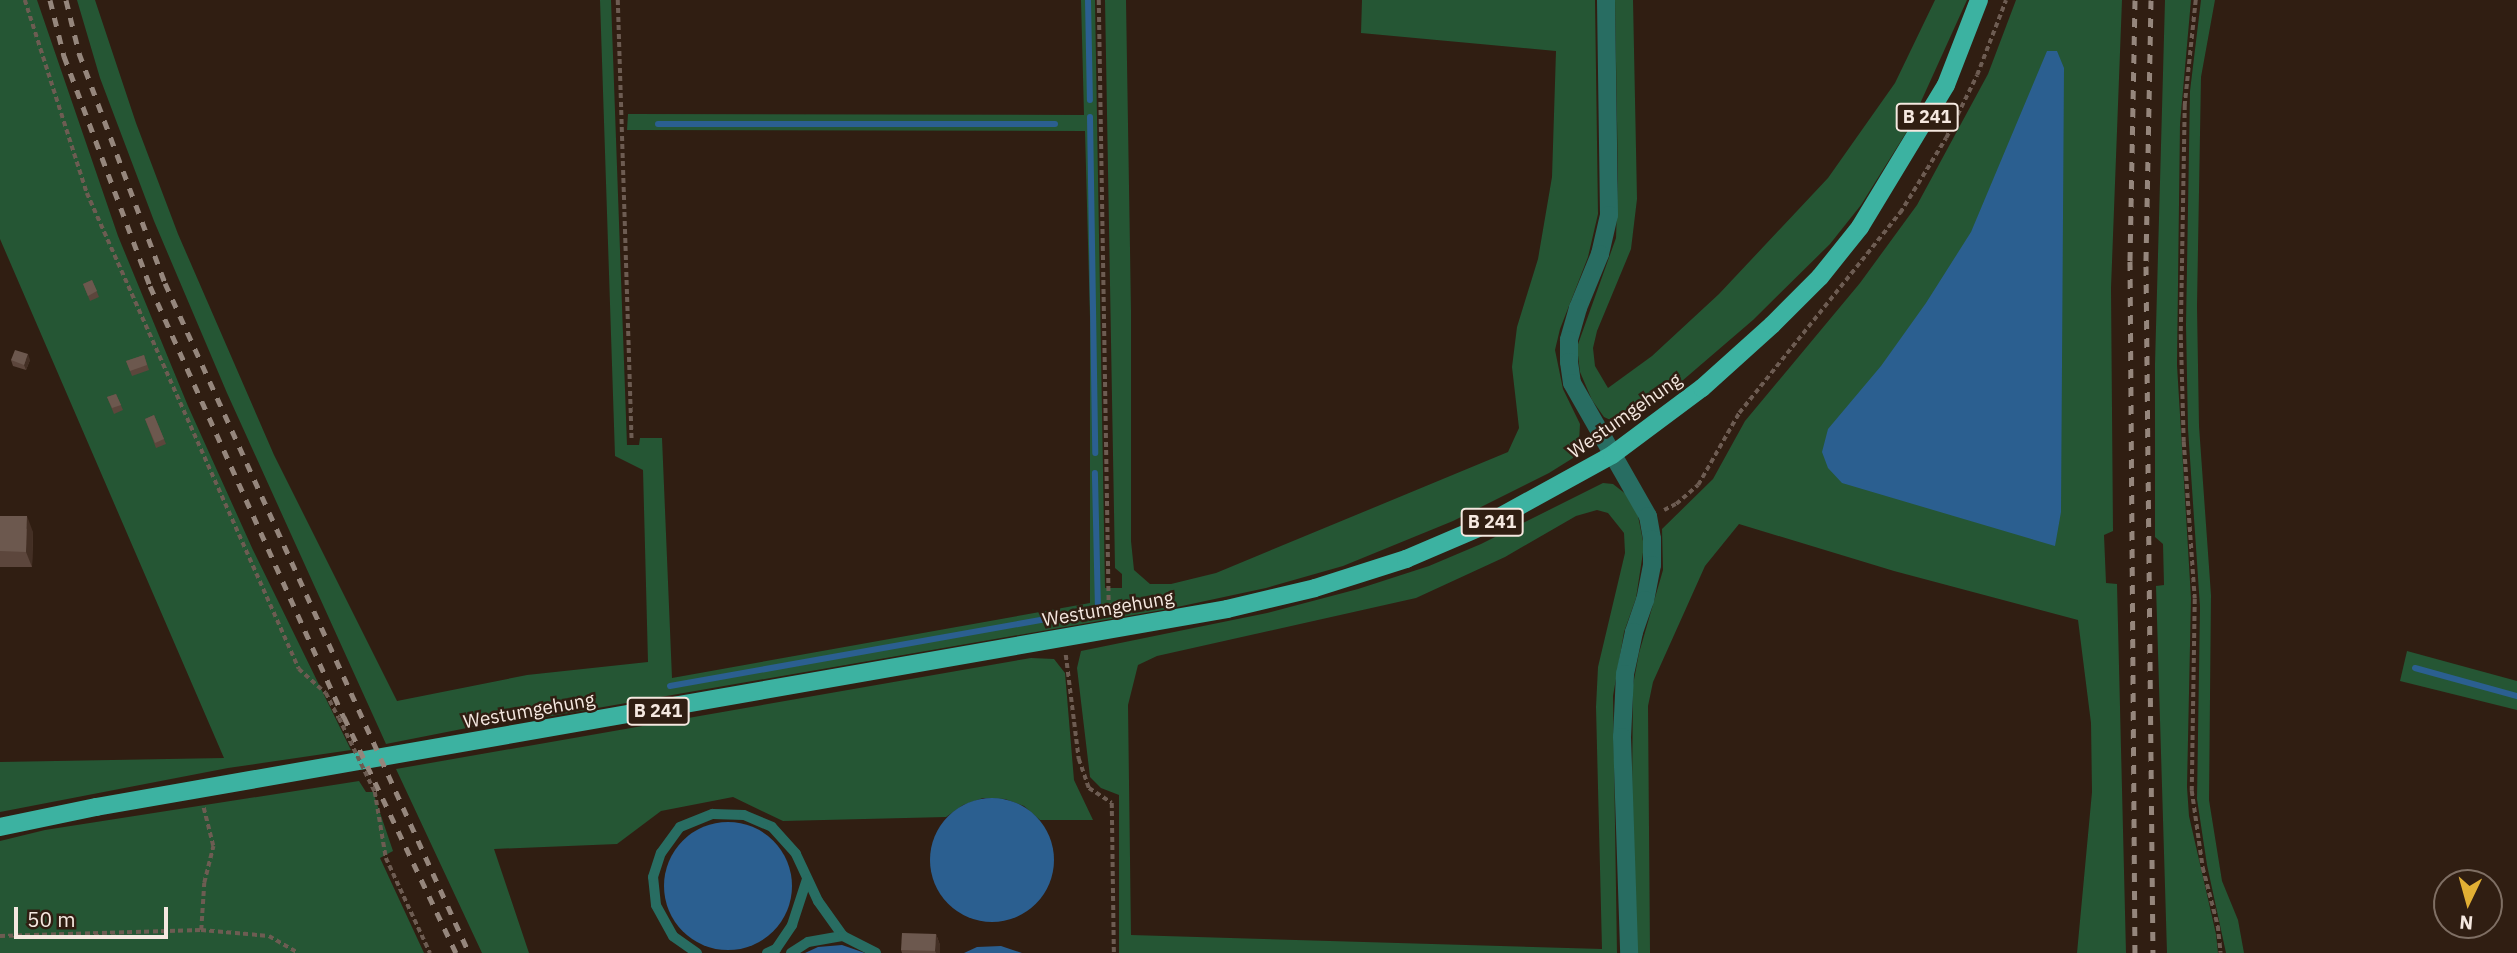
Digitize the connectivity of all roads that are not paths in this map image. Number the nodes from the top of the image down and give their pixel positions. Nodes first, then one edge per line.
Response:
1 (1606, 0) edge
2 (1979, 0) edge
3 (1612, 456) junction
4 (0, 827) edge
5 (807, 878) junction
6 (843, 936) junction
7 (698, 953) edge
8 (767, 953) edge
9 (791, 953) edge
10 (876, 953) edge
11 (1629, 953) edge

1 - 3 street
2 - 3 main road, Westumgehung / B 241
3 - 4 main road, Westumgehung / B 241
3 - 11 street
5 - 6 lane
5 - 7 lane
5 - 8 lane
6 - 9 lane
6 - 10 lane

